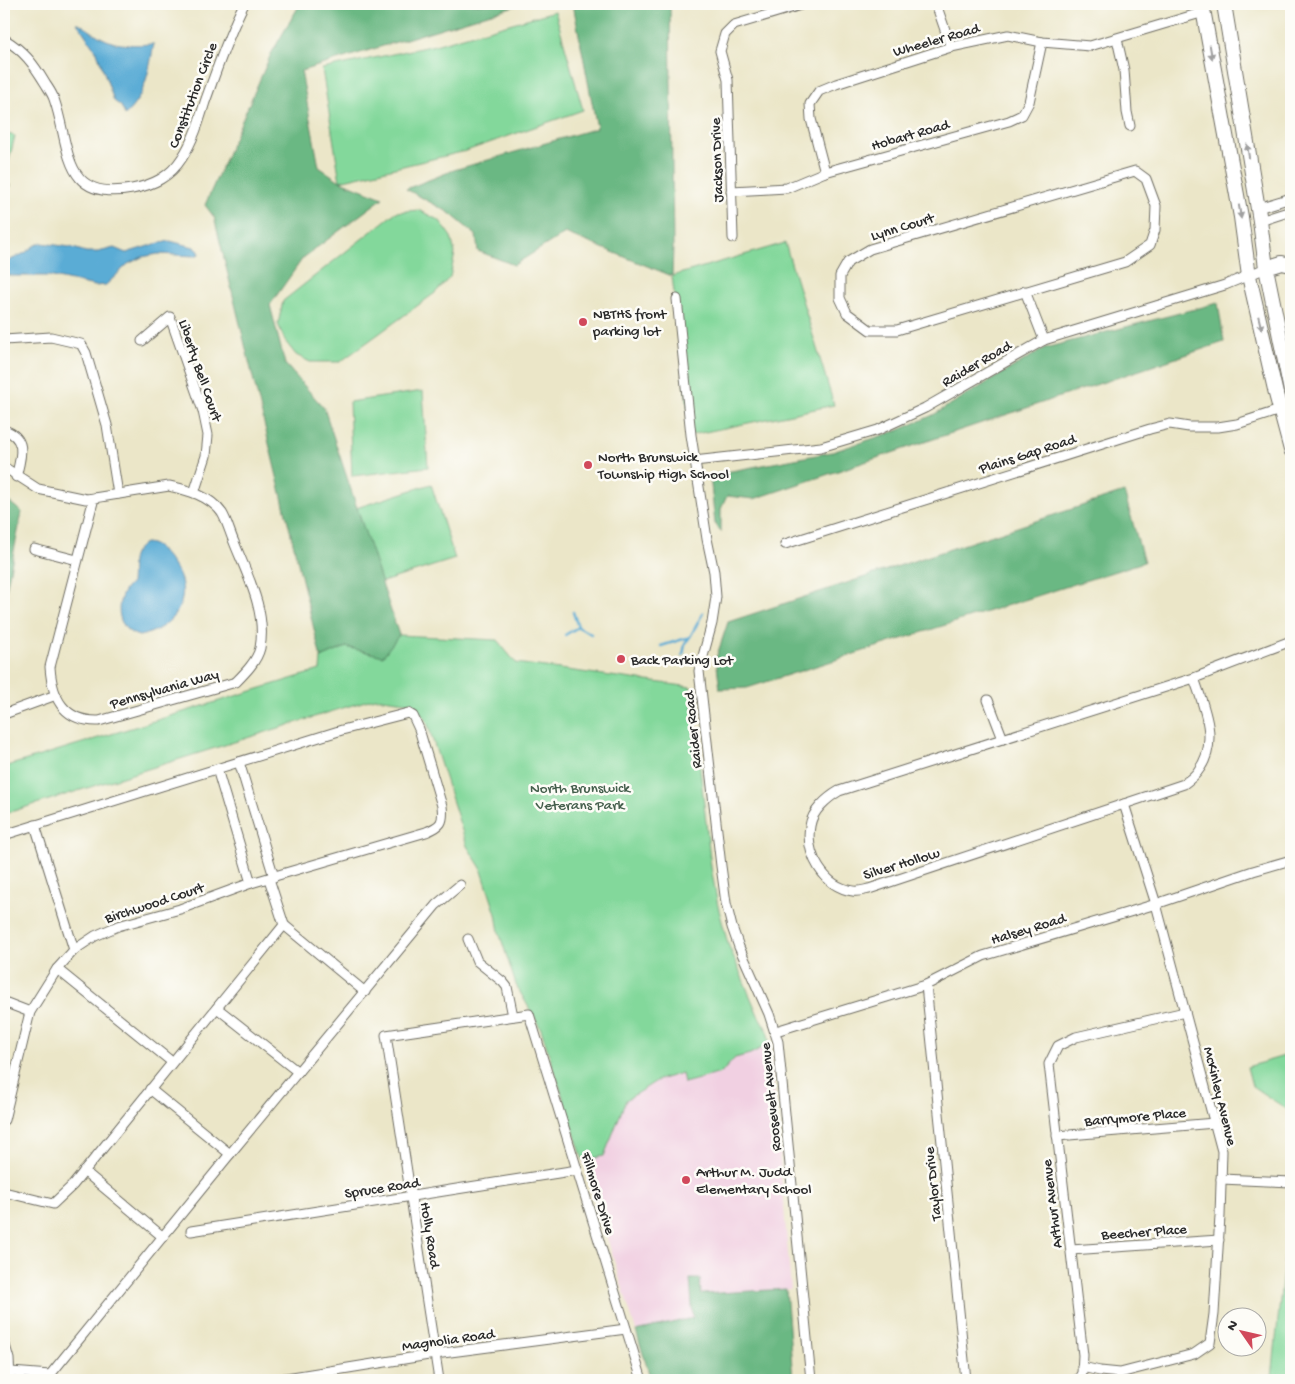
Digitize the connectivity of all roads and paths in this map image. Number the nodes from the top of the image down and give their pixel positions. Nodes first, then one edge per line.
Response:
1 (5, 4) edge
2 (244, 4) edge
3 (804, 4) edge
4 (936, 4) edge
5 (1224, 4) edge
6 (4, 7) edge
7 (1203, 8) edge
8 (1116, 38) junction
9 (4, 39) edge
10 (1042, 42) junction
11 (951, 47) junction
12 (1130, 126) dead end
13 (825, 172) junction
14 (731, 191) junction
15 (1291, 198) edge
16 (1291, 211) edge
17 (1259, 215) junction
18 (733, 238) dead end
19 (1291, 265) edge
20 (1266, 268) junction
21 (1248, 276) junction
22 (1025, 291) junction
23 (677, 299) dead end
24 (4, 340) edge
25 (1044, 340) junction
26 (142, 341) dead end
27 (1291, 383) edge
28 (1280, 410) junction
29 (4, 430) edge
30 (1291, 450) edge
31 (694, 460) junction
32 (4, 467) edge
33 (16, 477) junction
34 (194, 493) junction
35 (118, 494) junction
36 (94, 498) junction
37 (785, 544) dead end
38 (34, 549) dead end
39 (77, 560) junction
40 (1291, 641) edge
41 (1194, 678) junction
42 (56, 696) junction
43 (988, 700) dead end
44 (4, 714) edge
45 (1003, 739) junction
46 (240, 762) junction
47 (217, 769) junction
48 (1124, 804) junction
49 (35, 825) junction
50 (4, 835) edge
51 (1291, 860) edge
52 (271, 878) junction
53 (251, 883) junction
54 (460, 885) dead end
55 (1156, 904) junction
56 (284, 925) junction
57 (468, 939) dead end
58 (74, 950) junction
59 (747, 966) joint
60 (57, 969) junction
61 (926, 986) junction
62 (366, 992) junction
63 (4, 1002) edge
64 (217, 1008) junction
65 (30, 1012) junction
66 (1185, 1012) junction
67 (512, 1016) junction
68 (776, 1031) junction
69 (172, 1062) junction
70 (298, 1072) junction
71 (150, 1090) junction
72 (4, 1116) edge
73 (1215, 1123) junction
74 (1057, 1136) junction
75 (230, 1154) junction
76 (577, 1170) junction
77 (84, 1171) junction
78 (1221, 1179) junction
79 (1291, 1182) edge
80 (4, 1192) edge
81 (411, 1196) junction
82 (191, 1231) dead end
83 (163, 1237) junction
84 (1219, 1240) junction
85 (1070, 1250) junction
86 (626, 1329) junction
87 (4, 1342) edge
88 (435, 1354) junction
89 (1082, 1368) junction
90 (10, 1376) edge
91 (51, 1378) edge
92 (274, 1380) edge
93 (439, 1380) edge
94 (642, 1380) edge
95 (811, 1380) edge
96 (966, 1380) edge
97 (1078, 1380) edge

1 - 6 street
2 - 9 street, Constitution Circle
3 - 14 street, Jackson Drive
4 - 11 street
17 -> 5 highway
7 - 8 street, Wheeler Road
7 -> 21 highway
8 - 10 street, Wheeler Road
8 - 12 street
10 - 11 street, Wheeler Road
10 - 13 street, Hobart Road
11 - 13 street, Wheeler Road
13 - 14 street, Hobart Road
14 - 18 street, Jackson Drive
15 - 17 street
16 - 17 street
17 - 20 highway
19 - 20 highway
20 - 21 street, Raider Road
20 - 27 highway
21 - 25 street, Raider Road
21 -> 28 highway
22 - 22 street, Lynn Court
22 - 25 street
23 - 31 street, Raider Road
24 - 35 street
25 - 31 street, Raider Road
26 - 34 street, Liberty Bell Court
28 - 30 highway
28 - 37 street, Plains Gap Road
29 - 33 street
31 - 59 street, Raider Road
32 - 33 street
33 - 36 street
34 - 35 street, Pennsylvania Way
34 - 42 street, Pennsylvania Way
35 - 36 street, Pennsylvania Way
36 - 39 street, Pennsylvania Way
38 - 39 street
39 - 42 street, Pennsylvania Way
40 - 41 street, Silver Hollow
41 - 45 street, Silver Hollow
41 - 48 street, Silver Hollow
42 - 44 street
43 - 45 street
45 - 48 street, Silver Hollow
46 - 47 street
46 - 52 street
46 - 52 street, Birchwood Court
47 - 49 street
47 - 53 street
48 - 55 street, McKinley Avenue
49 - 50 street
49 - 58 street
51 - 55 street, Halsey Road
52 - 53 street, Birchwood Court
52 - 56 street
53 - 58 street, Birchwood Court
54 - 62 street
55 - 61 street, Halsey Road
55 - 66 street, McKinley Avenue
56 - 62 street
56 - 64 street
57 - 67 street
58 - 60 street, Birchwood Court
59 - 68 street, Roosevelt Avenue
60 - 65 street, Birchwood Court
60 - 69 street
61 - 68 street, Halsey Road
61 - 96 street, Taylor Drive
62 - 70 street
63 - 65 street
64 - 69 street
64 - 70 street
65 - 72 street, Birchwood Court
66 - 73 street, McKinley Avenue
66 - 74 street, Arthur Avenue
67 - 76 street, Fillmore Drive
67 - 81 street, Holly Road
68 - 95 street, Roosevelt Avenue
69 - 71 street
70 - 75 street
71 - 75 street
71 - 77 street
73 - 74 street, Barrymore Place
73 - 78 street, McKinley Avenue
74 - 85 street, Arthur Avenue
75 - 83 street
76 - 81 street, Spruce Road
76 - 86 street, Fillmore Drive
77 - 80 street
77 - 83 street
78 - 79 street
78 - 84 street, McKinley Avenue
81 - 82 street, Spruce Road
81 - 88 street, Holly Road
83 - 91 street
84 - 85 street, Beecher Place
84 - 89 street, McKinley Avenue
85 - 89 street, Arthur Avenue
86 - 88 street, Magnolia Road
86 - 94 street, Fillmore Drive
87 - 90 street
88 - 92 street, Magnolia Road
88 - 93 street, Holly Road
89 - 97 street, Arthur Avenue
90 - 91 street

